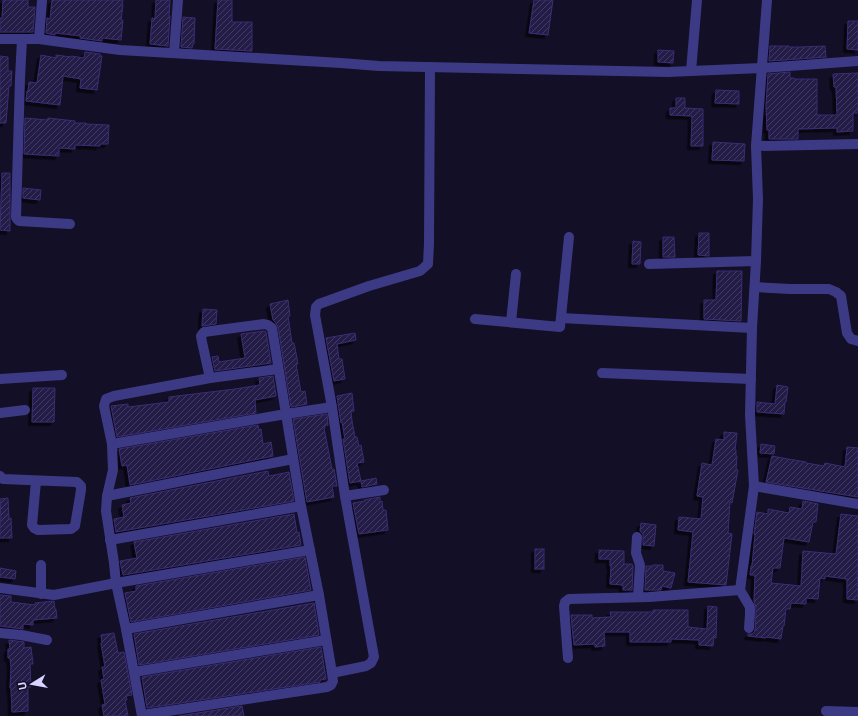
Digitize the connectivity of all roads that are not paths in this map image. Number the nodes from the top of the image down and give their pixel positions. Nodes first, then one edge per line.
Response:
1 (42, 0) edge
2 (178, 0) edge
3 (697, 0) edge
4 (767, 0) edge
5 (0, 39) edge
6 (22, 39) junction
7 (40, 39) junction
8 (174, 53) junction
9 (858, 61) edge
10 (430, 67) junction
11 (762, 68) junction
12 (691, 71) junction
13 (858, 144) edge
14 (756, 146) junction
15 (70, 224) dead end
16 (569, 237) dead end
17 (756, 261) junction
18 (649, 264) dead end
19 (516, 274) dead end
20 (755, 287) junction
21 (561, 318) junction
22 (475, 319) dead end
23 (511, 322) junction
24 (752, 328) junction
25 (858, 341) edge
26 (278, 369) junction
27 (602, 373) dead end
28 (62, 375) dead end
29 (0, 378) edge
30 (210, 378) junction
31 (752, 379) junction
32 (332, 407) junction
33 (26, 410) dead end
34 (0, 413) edge
35 (286, 414) junction
36 (112, 444) junction
37 (293, 459) junction
38 (0, 476) edge
39 (36, 481) junction
40 (754, 486) junction
41 (384, 490) dead end
42 (107, 496) junction
43 (345, 496) junction
44 (858, 504) edge
45 (301, 506) junction
46 (637, 537) dead end
47 (110, 540) junction
48 (310, 550) junction
49 (41, 565) dead end
50 (116, 583) junction
51 (0, 588) edge
52 (740, 590) junction
53 (41, 594) junction
54 (319, 596) junction
55 (638, 597) junction
56 (749, 628) dead end
57 (126, 629) junction
58 (0, 634) edge
59 (47, 640) dead end
60 (326, 640) junction
61 (568, 658) dead end
62 (134, 672) junction
63 (332, 673) junction
64 (826, 712) dead end
65 (858, 712) edge
66 (142, 715) edge

1 - 7 street
2 - 8 street
3 - 12 street
4 - 11 street
5 - 6 street
6 - 7 street
6 - 15 street
7 - 8 street
8 - 10 street
9 - 11 street
10 - 12 street
10 - 32 street
11 - 12 street
11 - 14 street
13 - 14 street
14 - 17 street
16 - 21 street
17 - 18 street
17 - 20 street
19 - 23 street
20 - 24 street
20 - 25 street
21 - 23 street
21 - 24 street
22 - 23 street
24 - 31 street
26 - 30 street
26 - 30 street
26 - 35 street
27 - 31 street
28 - 29 street
30 - 36 street
31 - 40 street
32 - 35 street
32 - 43 street
33 - 34 street
35 - 36 street
35 - 37 street
36 - 42 street
37 - 42 street
37 - 45 street
38 - 39 street
39 - 39 street
40 - 44 street
40 - 52 street
41 - 43 street
42 - 47 street
43 - 63 street
45 - 47 street
45 - 48 street
46 - 55 street
47 - 50 street
48 - 50 street
48 - 54 street
49 - 53 street
50 - 53 street
50 - 57 street
51 - 53 street
52 - 55 street
52 - 56 street
54 - 57 street
54 - 60 street
55 - 61 street
57 - 62 street
58 - 59 street
60 - 62 street
60 - 63 street
62 - 66 street
63 - 66 street
64 - 65 street

